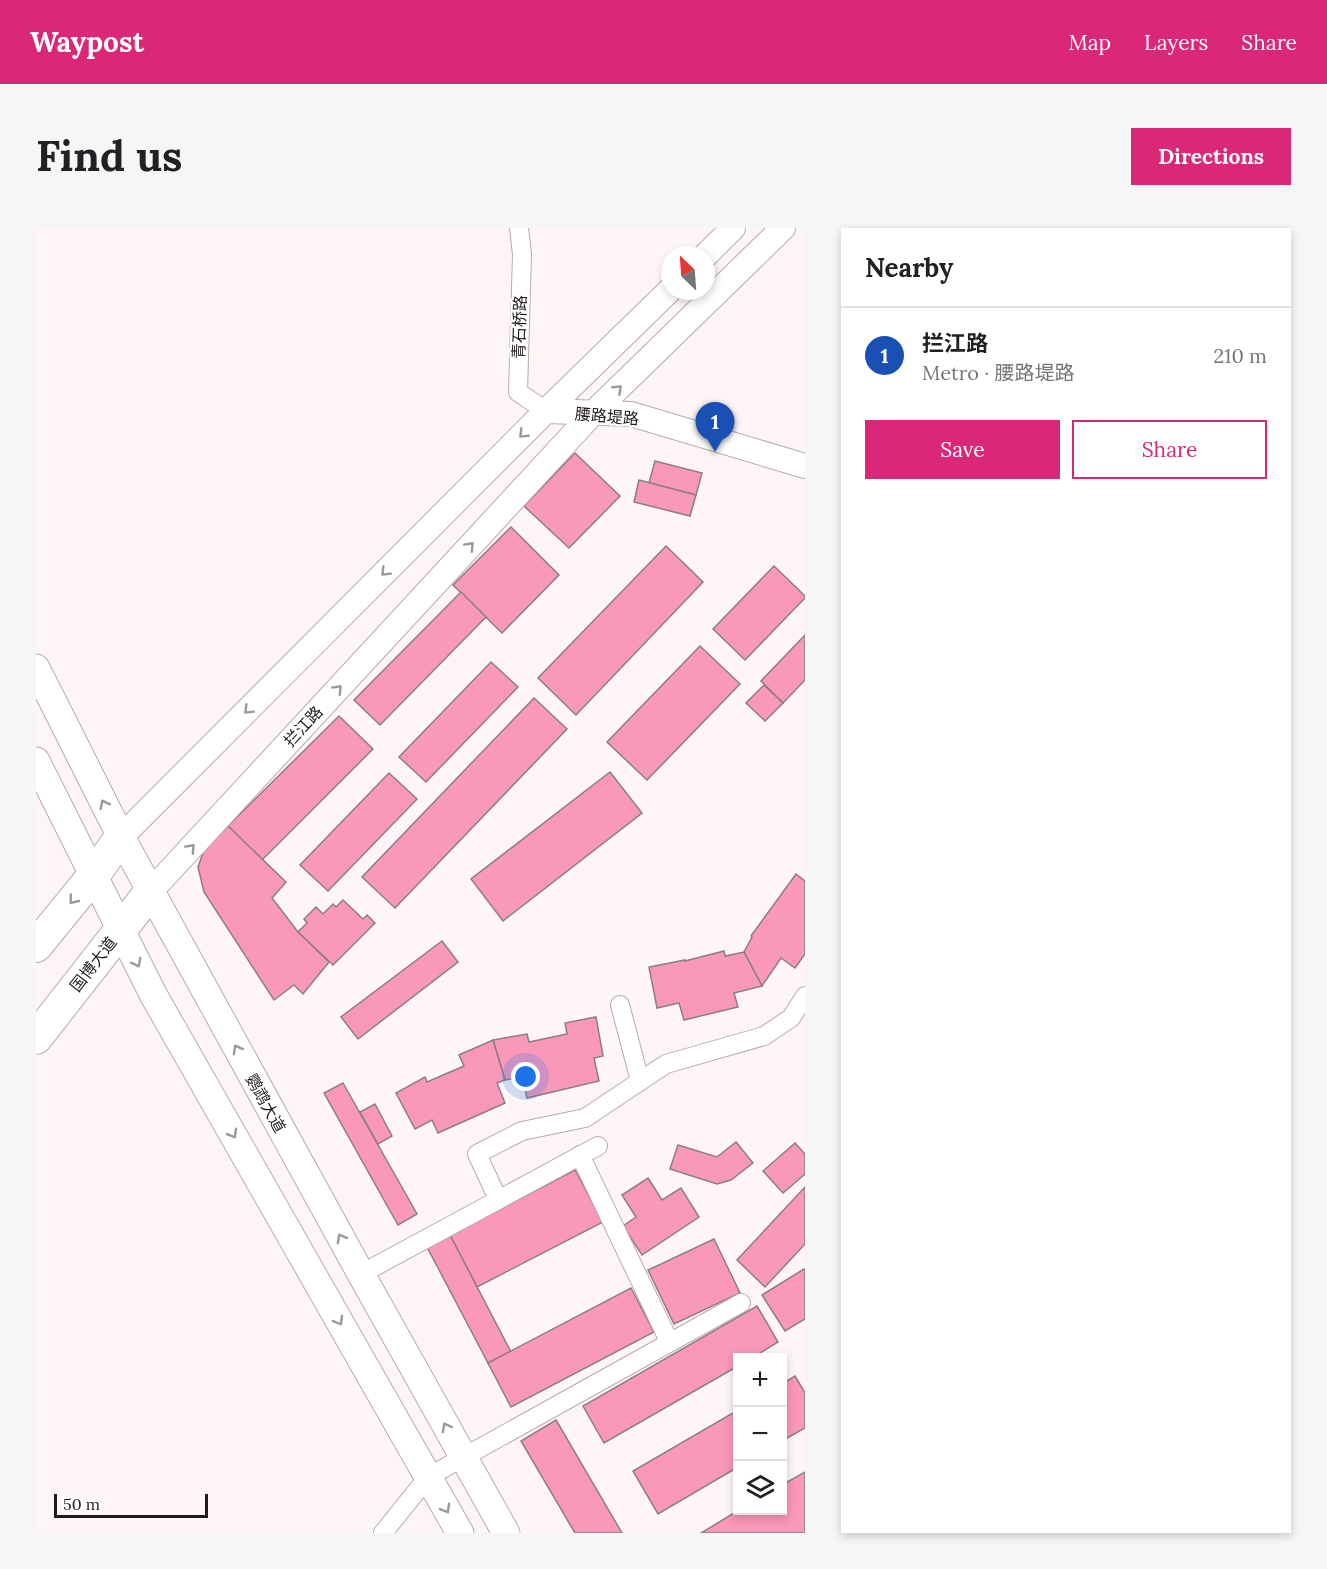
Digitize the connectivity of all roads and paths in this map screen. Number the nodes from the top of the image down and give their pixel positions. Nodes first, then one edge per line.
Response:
1 (519, 228) edge
2 (733, 228) edge
3 (783, 228) edge
4 (715, 246) edge
5 (661, 299) edge
6 (546, 411) junction
7 (593, 413) junction
8 (805, 466) edge
9 (36, 668) edge
10 (36, 761) edge
11 (121, 837) junction
12 (94, 875) junction
13 (151, 891) junction
14 (120, 930) junction
15 (36, 946) edge
16 (805, 996) edge
17 (620, 1005) dead end
18 (36, 1038) edge
19 (640, 1081) junction
20 (598, 1146) dead end
21 (580, 1155) junction
22 (498, 1199) junction
23 (361, 1274) junction
24 (741, 1302) dead end
25 (669, 1341) junction
26 (463, 1458) junction
27 (428, 1477) junction
28 (383, 1533) edge
29 (460, 1533) edge
30 (506, 1533) edge

1 - 6 street, 青石桥路
2 - 4 main road
7 -> 3 main road, 拦江路
5 - 6 main road
6 - 7 main road, 腰路堤路
6 -> 11 main road
7 - 8 main road, 腰路堤路
13 -> 7 main road, 拦江路
11 -> 9 main road, 鹦鹉大道
10 - 12 main road
11 - 12 highway
11 - 13 main road, 鹦鹉大道
12 - 14 main road
12 -> 15 highway
13 - 14 highway, 国博大道
23 -> 13 main road, 鹦鹉大道
14 - 18 highway, 国博大道
14 -> 27 main road
16 - 19 street
17 - 19 street
19 - 22 street
20 - 21 street
21 - 22 street
21 - 25 street
22 - 23 street
26 -> 23 main road, 鹦鹉大道
24 - 25 street
25 - 26 street
26 - 27 street
26 - 30 main road, 鹦鹉大道
27 - 28 street
27 -> 29 main road

